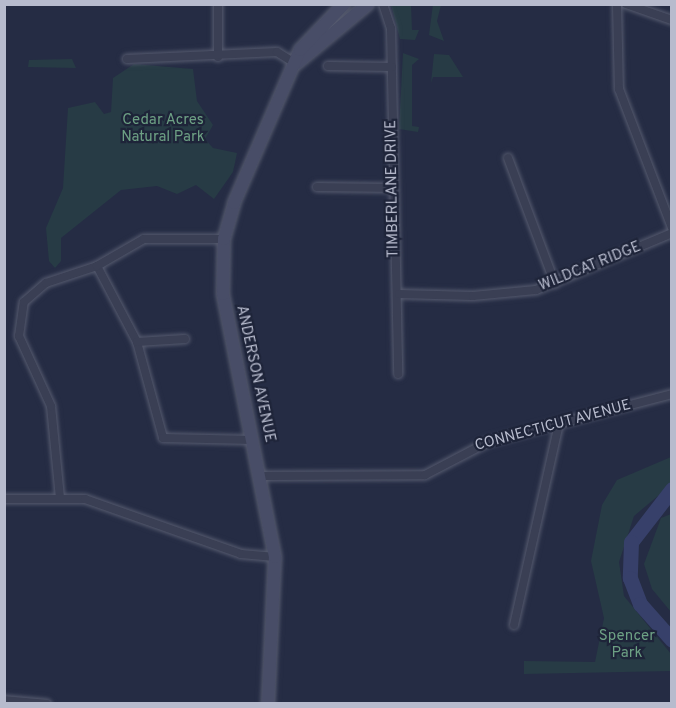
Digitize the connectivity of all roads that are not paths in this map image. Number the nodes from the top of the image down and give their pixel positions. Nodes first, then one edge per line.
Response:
1 (218, 4) edge
2 (345, 4) edge
3 (368, 4) edge
4 (383, 4) edge
5 (617, 4) edge
6 (626, 4) edge
7 (672, 20) edge
8 (218, 57) junction
9 (127, 59) dead end
10 (296, 64) junction
11 (328, 66) dead end
12 (392, 67) junction
13 (508, 158) dead end
14 (317, 187) dead end
15 (393, 188) junction
16 (672, 228) edge
17 (672, 233) edge
18 (224, 239) junction
19 (97, 266) junction
20 (555, 284) junction
21 (399, 294) junction
22 (185, 339) dead end
23 (137, 342) junction
24 (398, 374) dead end
25 (672, 394) edge
26 (559, 423) junction
27 (254, 440) junction
28 (261, 476) junction
29 (60, 498) junction
30 (4, 499) edge
31 (275, 557) junction
32 (514, 625) dead end
33 (4, 700) edge
34 (47, 704) edge
35 (268, 704) edge

1 - 8 street
2 - 10 main road, ANDERSON AVENUE
3 - 10 main road, ANDERSON AVENUE
4 - 12 street, TIMBERLANE DRIVE
5 - 16 street
6 - 7 street
8 - 9 street
8 - 10 street
10 - 18 main road, ANDERSON AVENUE
11 - 12 street
12 - 15 street, TIMBERLANE DRIVE
13 - 20 street
14 - 15 street
15 - 21 street, TIMBERLANE DRIVE
17 - 20 street, WILDCAT RIDGE
18 - 19 street
18 - 27 main road, ANDERSON AVENUE
19 - 23 street
19 - 29 street
20 - 21 street, WILDCAT RIDGE
21 - 24 street, TIMBERLANE DRIVE
22 - 23 street
23 - 27 street
25 - 26 street, CONNECTICUT AVENUE
26 - 28 street, CONNECTICUT AVENUE
26 - 32 street
27 - 28 main road, ANDERSON AVENUE
28 - 31 main road, ANDERSON AVENUE
29 - 30 street
29 - 31 street
31 - 35 main road, ANDERSON AVENUE
33 - 34 street

